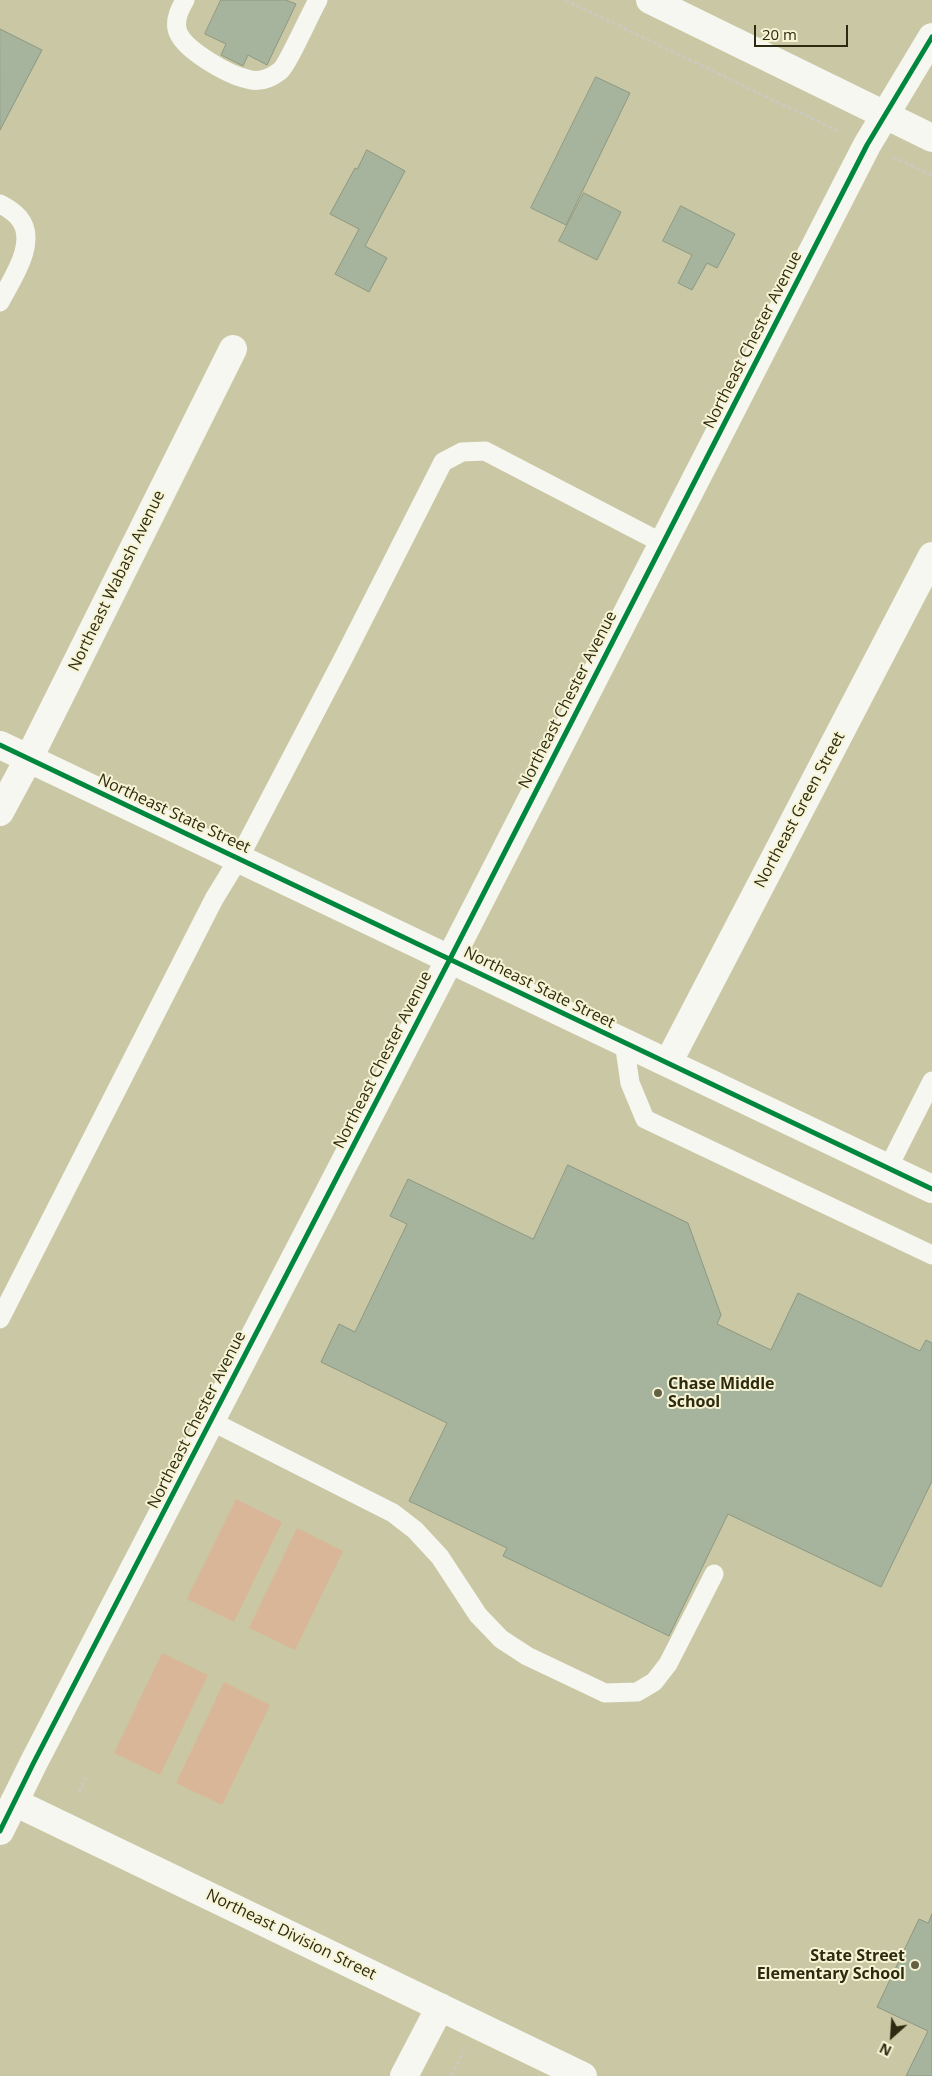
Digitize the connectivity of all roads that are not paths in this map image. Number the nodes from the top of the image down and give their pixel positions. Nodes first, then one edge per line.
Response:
1 (185, 0) edge
2 (198, 0) edge
3 (650, 0) edge
4 (316, 4) edge
5 (932, 38) edge
6 (886, 115) junction
7 (932, 138) edge
8 (0, 204) edge
9 (0, 302) edge
10 (232, 349) dead end
11 (662, 543) junction
12 (932, 556) edge
13 (0, 745) edge
14 (29, 758) junction
15 (0, 812) edge
16 (238, 858) junction
17 (450, 959) junction
18 (624, 1042) junction
19 (668, 1063) junction
20 (932, 1081) edge
21 (888, 1168) junction
22 (932, 1189) edge
23 (932, 1256) edge
24 (0, 1319) edge
25 (210, 1421) junction
26 (714, 1574) dead end
27 (7, 1799) edge
28 (0, 1831) edge
29 (440, 2007) junction
30 (404, 2076) edge
31 (582, 2076) edge

1 - 4 lane
2 - 4 lane
3 - 6 street
5 - 6 street, Northeast Chester Avenue
6 - 7 street
6 - 11 street, Northeast Chester Avenue
8 - 9 lane
10 - 14 street, Northeast Wabash Avenue
11 - 16 lane
11 - 17 street, Northeast Chester Avenue
12 - 19 street, Northeast Green Street
13 - 14 street, Northeast State Street
14 - 15 street, Northeast Wabash Avenue
14 - 16 street, Northeast State Street
16 - 17 street, Northeast State Street
16 - 24 lane
17 - 18 street, Northeast State Street
17 - 25 street, Northeast Chester Avenue
18 - 19 street, Northeast State Street
18 - 23 lane
19 - 21 street, Northeast State Street
20 - 21 lane
21 - 22 street, Northeast State Street
25 - 26 lane
25 - 27 street, Northeast Chester Avenue
27 - 28 street, Northeast Chester Avenue
27 - 29 street, Northeast Division Street
29 - 30 street
29 - 31 street, Northeast Division Street

